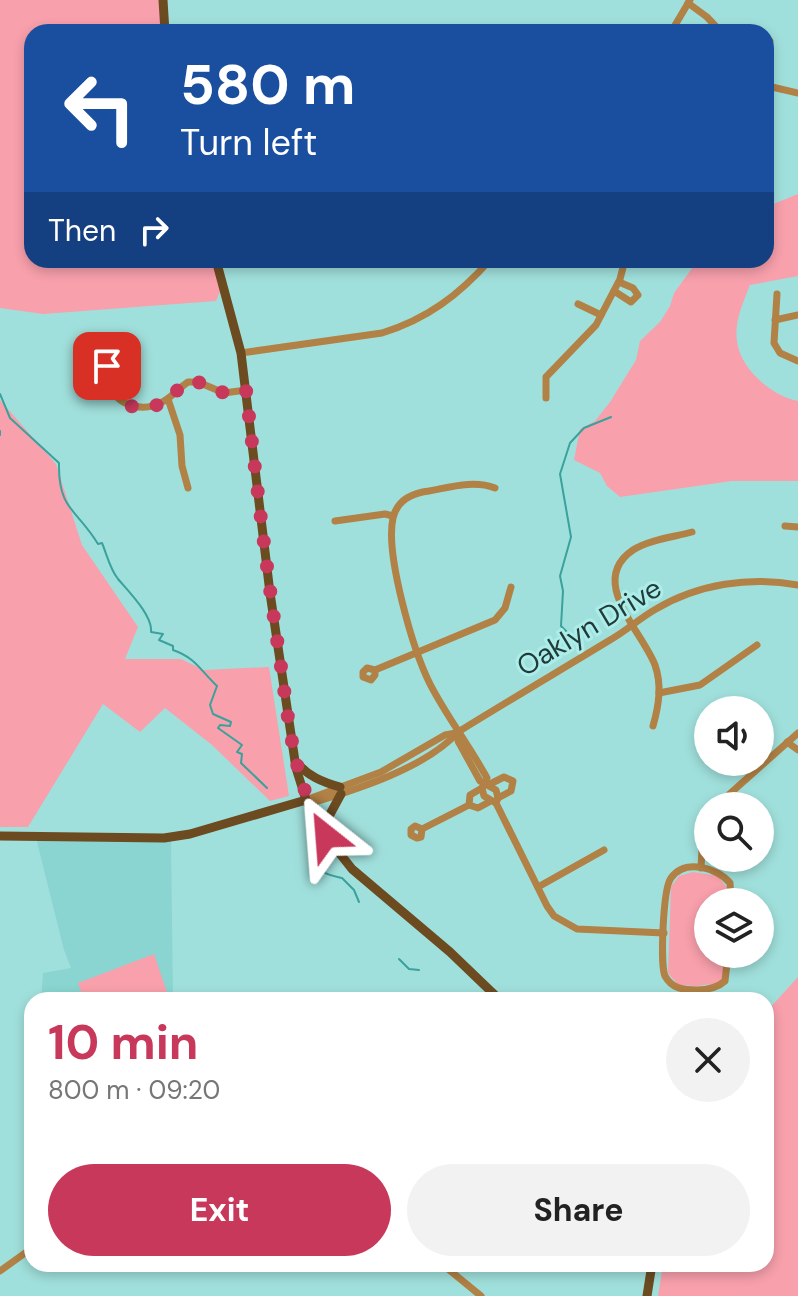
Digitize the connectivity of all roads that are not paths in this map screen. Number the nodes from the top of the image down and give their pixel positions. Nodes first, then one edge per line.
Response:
1 (163, 0) edge
2 (689, 2) edge
3 (164, 24) edge
4 (676, 24) edge
5 (714, 24) edge
6 (774, 87) edge
7 (798, 93) edge
8 (218, 268) edge
9 (482, 268) edge
10 (623, 268) edge
11 (619, 282) junction
12 (614, 291) junction
13 (777, 294) dead end
14 (578, 304) dead end
15 (601, 315) junction
16 (798, 315) edge
17 (775, 320) junction
18 (105, 350) dead end
19 (241, 353) junction
20 (798, 361) edge
21 (246, 390) junction
22 (546, 398) dead end
23 (168, 399) junction
24 (188, 488) dead end
25 (495, 488) dead end
26 (393, 516) junction
27 (335, 521) dead end
28 (785, 526) dead end
29 (798, 527) edge
30 (692, 532) dead end
31 (798, 585) edge
32 (511, 587) dead end
33 (632, 625) junction
34 (757, 645) dead end
35 (417, 653) junction
36 (375, 670) dead end
37 (659, 693) junction
38 (653, 726) dead end
39 (458, 732) junction
40 (798, 733) edge
41 (787, 742) junction
42 (798, 750) edge
43 (295, 760) junction
44 (486, 785) junction
45 (341, 791) junction
46 (732, 792) edge
47 (306, 800) junction
48 (494, 801) junction
49 (469, 805) junction
50 (422, 829) dead end
51 (0, 836) edge
52 (326, 836) junction
53 (604, 850) dead end
54 (694, 867) edge
55 (719, 872) edge
56 (538, 887) junction
57 (730, 888) edge
58 (664, 933) junction
59 (727, 968) edge
60 (696, 990) joint
61 (492, 992) edge
62 (24, 1254) edge
63 (0, 1271) edge
64 (452, 1272) edge
65 (651, 1272) edge
66 (481, 1296) edge
67 (647, 1296) edge

1 - 3 main road
2 - 4 street
2 - 5 street
6 - 7 street
8 - 19 main road
9 - 19 street
10 - 11 street
11 - 12 street
11 - 12 street
12 - 15 street
13 - 17 street
14 - 15 street
15 - 22 street
16 - 17 street
17 - 20 street
18 - 23 street
19 - 21 main road
21 - 23 street
21 - 43 main road
23 - 24 street
25 - 26 street
26 - 27 street
26 - 35 street
28 - 29 street
30 - 33 street
31 - 33 street, Oaklyn Drive
32 - 35 street
33 - 37 street
33 - 39 street, Oaklyn Drive
34 - 37 street
35 - 36 street
35 - 39 street
37 - 38 street
39 - 44 street
39 - 45 street, Oaklyn Drive
40 - 41 street
41 - 42 street
41 - 46 street
43 - 45 main road
43 - 47 main road
44 - 48 street
44 - 48 street
44 - 48 street
44 - 49 street
45 - 47 street, Oaklyn Drive
45 - 52 main road
47 - 51 main road
47 - 52 main road
48 - 49 street
48 - 56 street
49 - 50 street
52 - 61 main road
53 - 56 street
54 - 58 street
55 - 57 street
56 - 58 street
58 - 60 street
59 - 60 street
62 - 63 street
64 - 66 street
65 - 67 main road

